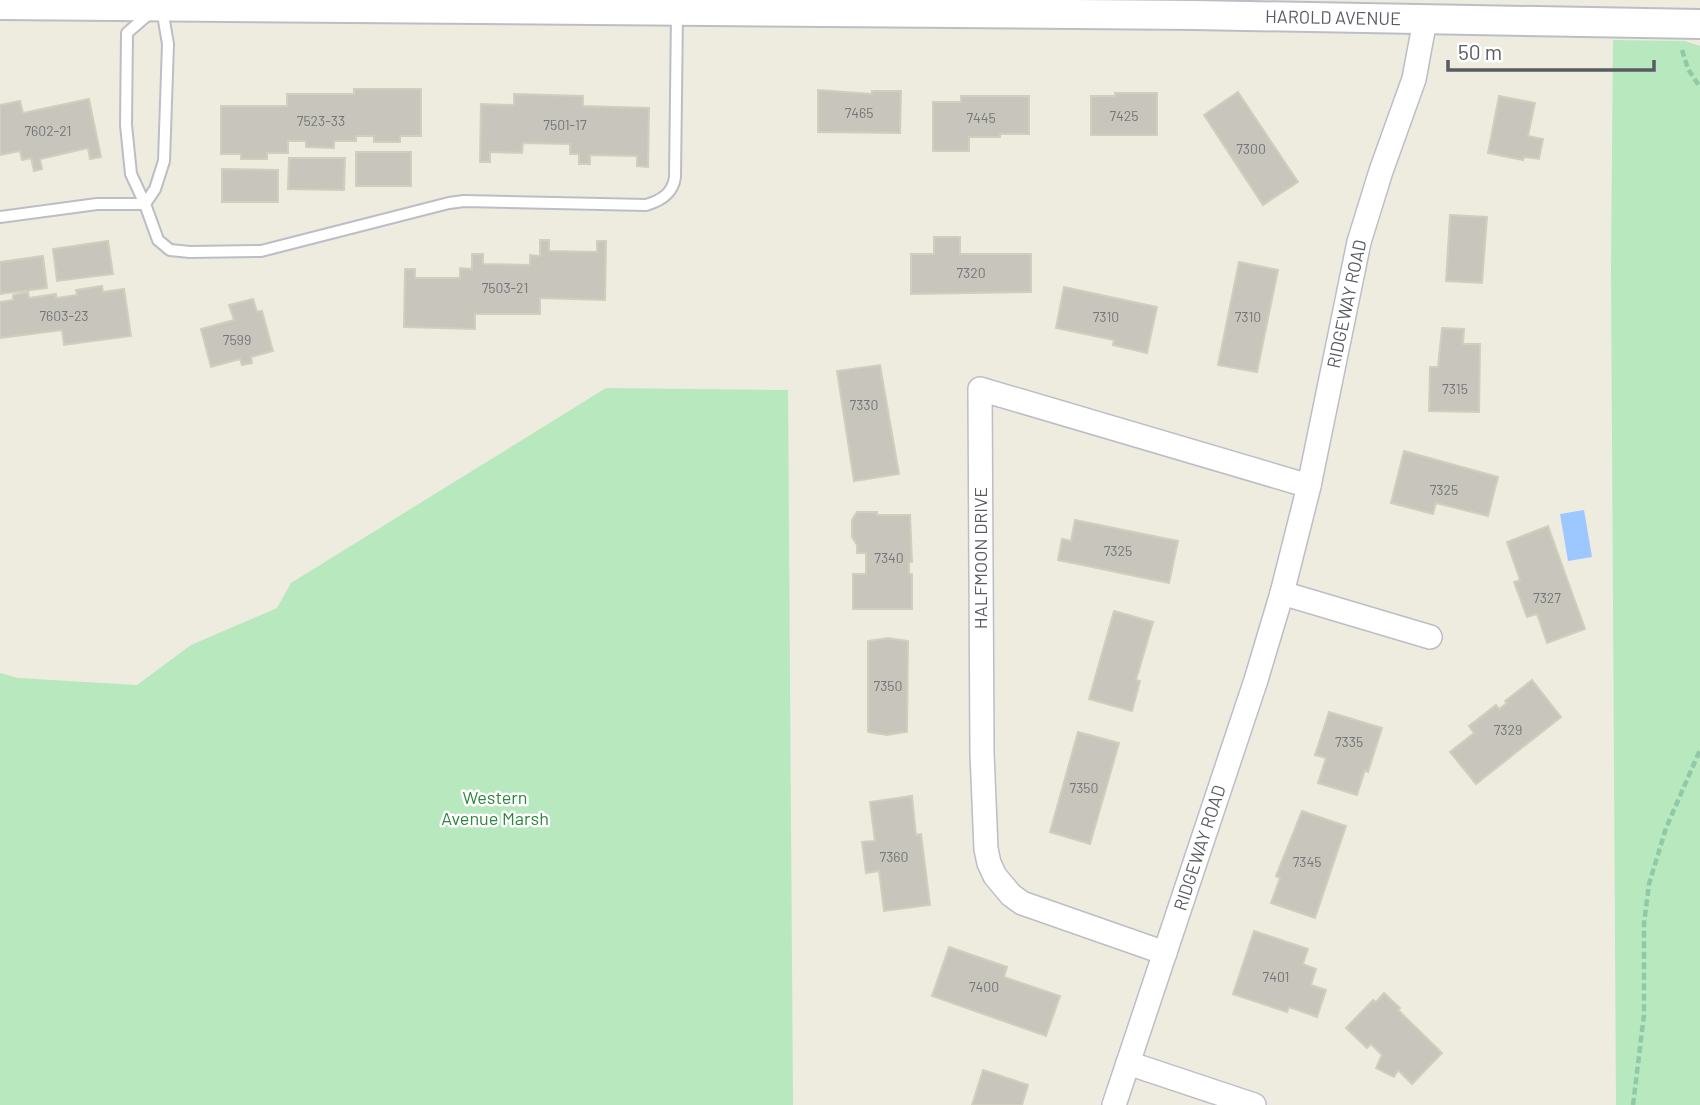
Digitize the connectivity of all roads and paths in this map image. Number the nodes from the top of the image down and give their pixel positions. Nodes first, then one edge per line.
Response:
1 (162, 3) edge
2 (439, 4) edge
3 (0, 5) edge
4 (588, 5) edge
5 (722, 6) edge
6 (837, 6) edge
7 (677, 10) junction
8 (1425, 20) junction
9 (1700, 24) edge
10 (1682, 49) dead end
11 (1700, 87) edge
12 (145, 204) junction
13 (0, 216) edge
14 (1309, 486) junction
15 (1282, 593) junction
16 (1430, 637) dead end
17 (1700, 750) edge
18 (1165, 953) junction
19 (1128, 1063) junction
20 (1114, 1105) edge
21 (1254, 1105) edge
22 (1633, 1105) edge

1 - 2 street, HAROLD AVENUE
1 - 3 street, HAROLD AVENUE
1 - 12 lane
1 - 12 lane
2 - 4 street, HAROLD AVENUE
4 - 7 street, HAROLD AVENUE
5 - 6 street, HAROLD AVENUE
5 - 7 street, HAROLD AVENUE
6 - 8 street, HAROLD AVENUE
7 - 12 lane
8 - 9 street, HAROLD AVENUE
8 - 14 street, RIDGEWAY ROAD
10 - 11 path
12 - 13 lane
14 - 15 street, RIDGEWAY ROAD
14 - 18 street, HALFMOON DRIVE
15 - 16 street
15 - 18 street, RIDGEWAY ROAD
17 - 22 path
18 - 19 street, RIDGEWAY ROAD
19 - 20 street, RIDGEWAY ROAD
19 - 21 street

